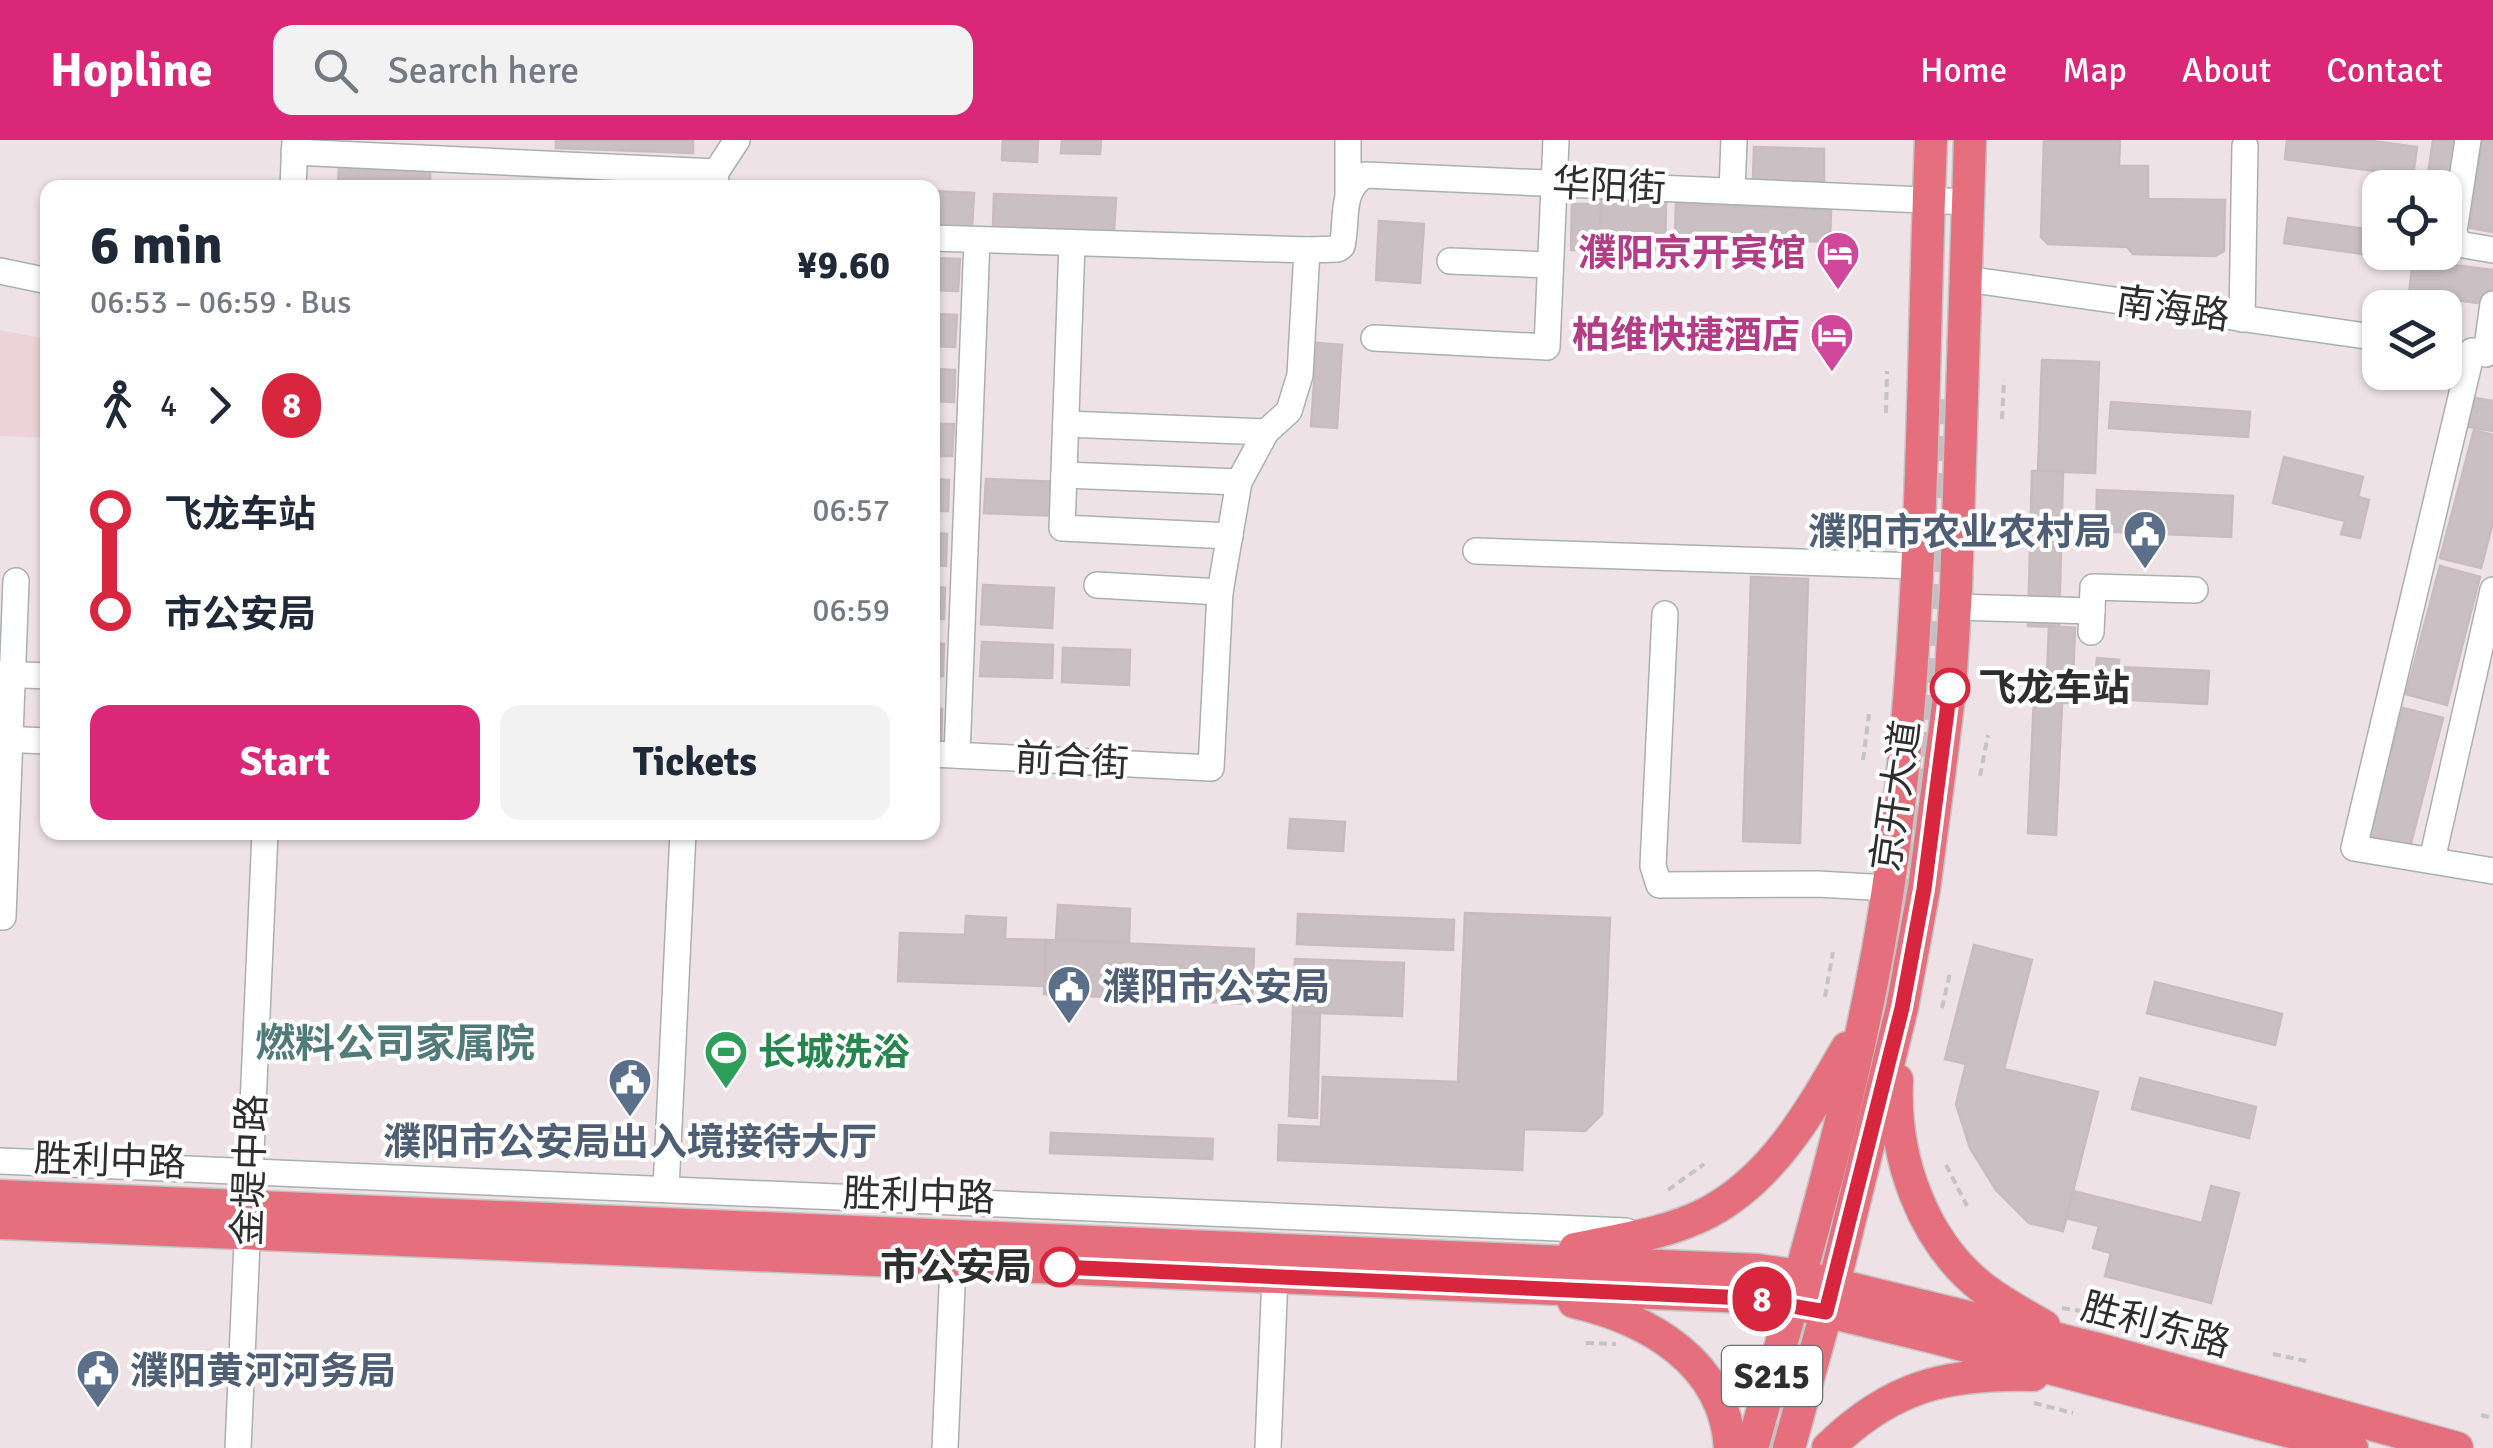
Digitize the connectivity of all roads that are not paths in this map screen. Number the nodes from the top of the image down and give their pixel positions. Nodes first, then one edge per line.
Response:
1 (737, 140) edge
2 (1348, 140) edge
3 (1556, 140) edge
4 (1734, 140) edge
5 (1932, 140) edge
6 (1970, 140) edge
7 (2468, 140) edge
8 (294, 146) edge
9 (2244, 146) dead end
10 (547, 176) edge
11 (293, 180) edge
12 (716, 180) edge
13 (1554, 183) junction
14 (1732, 191) junction
15 (1348, 193) junction
16 (1929, 200) junction
17 (1968, 202) junction
18 (940, 238) edge
19 (976, 240) junction
20 (1072, 243) junction
21 (1308, 250) junction
22 (2493, 250) edge
23 (1450, 261) dead end
24 (1550, 265) junction
25 (0, 271) edge
26 (40, 279) edge
27 (1966, 279) junction
28 (2493, 304) edge
29 (2242, 318) junction
30 (2362, 335) edge
31 (1374, 338) dead end
32 (2484, 354) edge
33 (1066, 424) junction
34 (1266, 432) junction
35 (1064, 476) junction
36 (1239, 482) junction
37 (1230, 536) junction
38 (1476, 550) dead end
39 (1916, 566) junction
40 (16, 581) dead end
41 (1097, 585) dead end
42 (2196, 590) dead end
43 (2493, 590) edge
44 (1220, 592) junction
45 (1955, 607) junction
46 (1666, 614) dead end
47 (6, 674) edge
48 (40, 676) edge
49 (5, 739) edge
50 (40, 741) edge
51 (944, 754) edge
52 (265, 840) edge
53 (683, 840) edge
54 (2432, 860) junction
55 (2493, 871) edge
56 (1889, 888) junction
57 (3, 917) dead end
58 (1902, 1008) junction
59 (1864, 1018) junction
60 (0, 1161) edge
61 (250, 1172) junction
62 (666, 1190) junction
63 (0, 1196) edge
64 (248, 1220) junction
65 (0, 1223) edge
66 (1646, 1232) junction
67 (953, 1264) junction
68 (1486, 1273) junction
69 (1275, 1275) junction
70 (1796, 1290) junction
71 (1830, 1298) junction
72 (2091, 1362) junction
73 (238, 1448) edge
74 (945, 1448) edge
75 (1268, 1448) edge
76 (1730, 1448) edge
77 (1752, 1448) edge
78 (1789, 1448) edge
79 (1828, 1448) edge
80 (2352, 1448) edge
81 (2457, 1448) edge

1 - 12 street
2 - 15 street
3 - 13 street
4 - 14 street
5 - 16 main road, 京开大道 / S215
6 - 17 main road, 京开大道 / S215
7 - 22 street
8 - 10 street
8 - 11 street
9 - 29 street
10 - 12 street
13 - 14 street, 华阳街
13 - 15 street, 华阳街
13 - 24 street
14 - 16 street, 华阳街
15 - 21 street
16 - 17 street, 华阳街
16 - 39 main road, 京开大道 / S215
17 - 27 main road, 京开大道 / S215
18 - 19 street
19 - 20 street
19 - 51 street
20 - 21 street
20 - 33 street
21 - 34 street
23 - 24 street
24 - 31 street
25 - 26 street
27 - 29 street, 南海路
27 - 45 main road, 京开大道 / S215
28 - 32 street
29 - 30 street, 南海路
32 - 54 street
33 - 34 street
33 - 35 street
34 - 36 street
35 - 36 street
35 - 37 street
36 - 37 street
37 - 44 street
38 - 39 street
39 - 56 main road, 京开大道 / S215
40 - 47 street
41 - 44 street
42 - 45 street
43 - 54 street
44 - 51 street, 前合街
45 - 58 main road, 京开大道 / S215
46 - 56 street
47 - 48 street
47 - 49 street
49 - 50 street
49 - 57 street
52 - 61 street, 金堤中路
53 - 62 street
54 - 55 street
56 - 59 main road, 京开大道 / S215
58 - 71 main road, 京开大道 / S215
58 - 72 main road
59 - 66 main road
59 - 70 main road, 京开大道 / S215
60 - 61 street
61 - 62 street
61 - 64 street, 金堤中路
62 - 66 street
63 - 64 main road, 胜利中路
64 - 65 main road, 胜利中路
64 - 67 main road, 胜利中路
64 - 68 main road, 胜利中路
64 - 73 street, 金堤中路
66 - 68 main road
67 - 69 main road, 胜利中路
67 - 74 street
68 - 69 main road, 胜利中路
68 - 70 main road, 胜利中路
68 - 76 main road
69 - 75 street
70 - 71 main road, 胜利中路
70 - 77 main road, 京开大道 / S215
71 - 72 main road, 胜利东路
71 - 78 main road, 京开大道 / S215
72 - 79 main road
72 - 80 main road, 胜利东路
72 - 81 main road, 胜利东路

